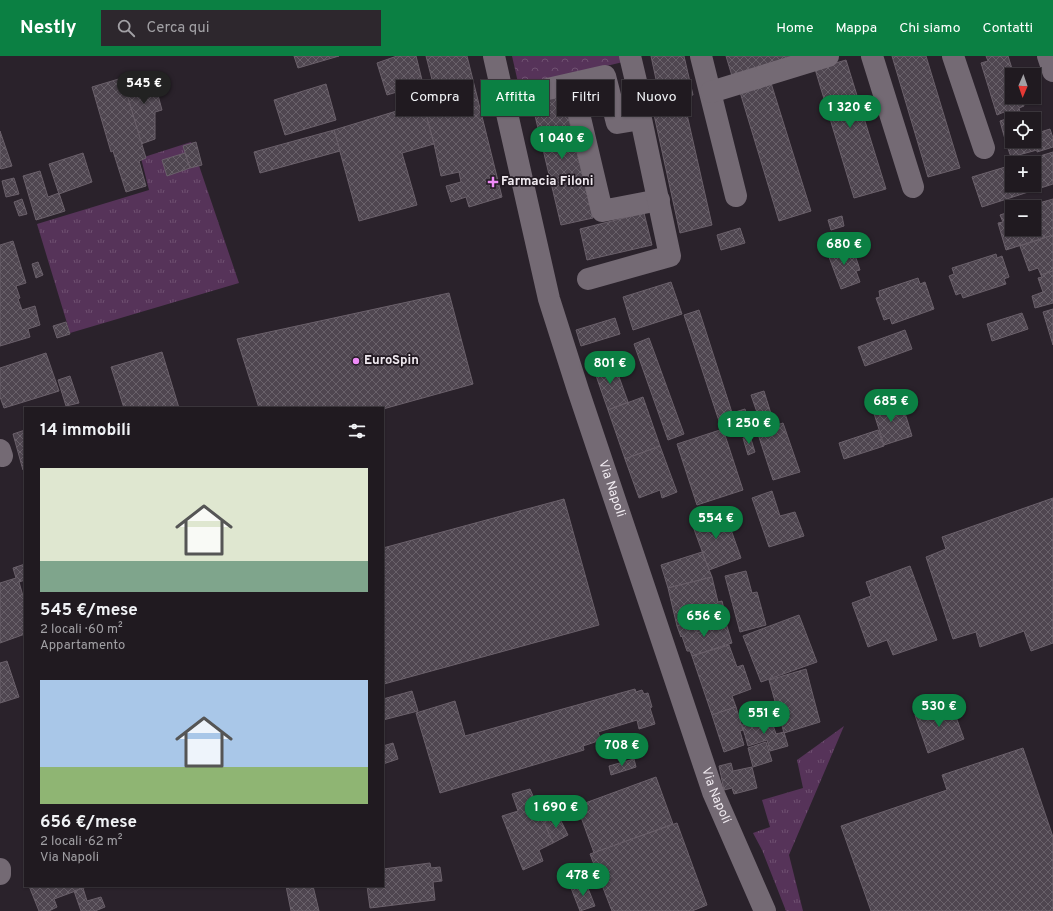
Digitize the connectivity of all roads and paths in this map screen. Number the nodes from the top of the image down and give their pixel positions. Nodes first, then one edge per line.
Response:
1 (494, 56) edge
2 (630, 56) edge
3 (701, 56) edge
4 (828, 56) edge
5 (872, 56) edge
6 (953, 56) edge
7 (1048, 56) edge
8 (1053, 71) edge
9 (500, 80) edge
10 (588, 80) edge
11 (606, 80) edge
12 (636, 80) edge
13 (711, 92) junction
14 (614, 111) edge
15 (508, 116) edge
16 (580, 116) edge
17 (984, 148) dead end
18 (913, 187) dead end
19 (736, 196) dead end
20 (658, 200) junction
21 (588, 279) dead end
22 (0, 869) edge
23 (0, 874) edge
24 (765, 911) edge

1 - 9 street, Via Napoli
2 - 12 street
3 - 13 street
4 - 13 street
5 - 18 street
6 - 17 street
7 - 8 street
10 - 11 street
13 - 19 street
14 - 20 street
15 - 24 street, Via Napoli
16 - 20 street
20 - 21 street
22 - 23 street

